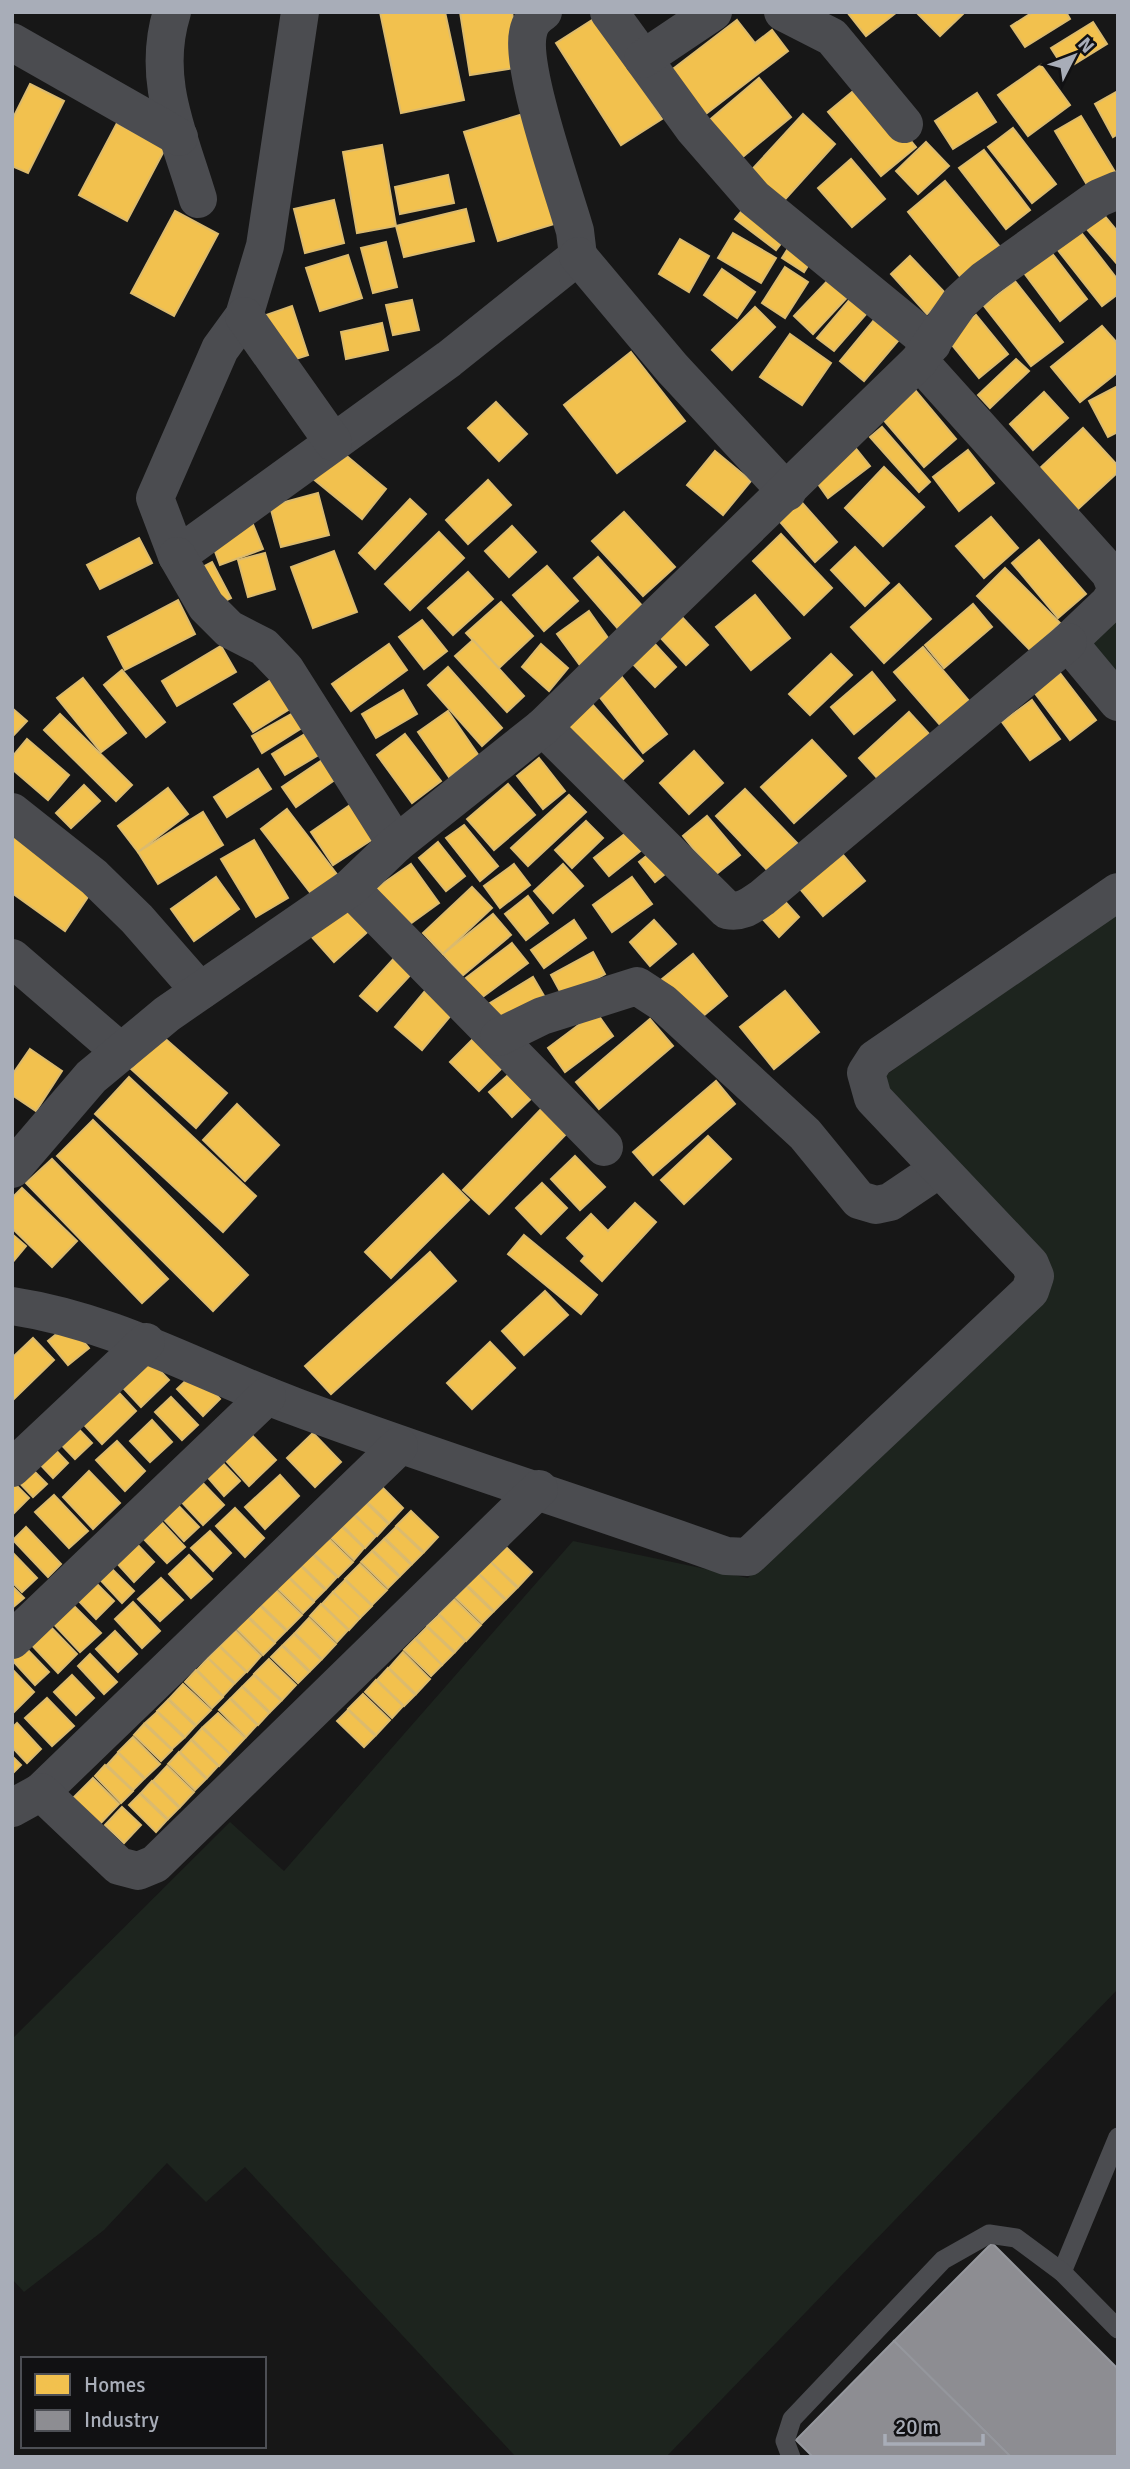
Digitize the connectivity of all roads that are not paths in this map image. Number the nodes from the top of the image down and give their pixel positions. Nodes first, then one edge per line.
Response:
1 (172, 12) edge
2 (300, 12) edge
3 (543, 12) edge
4 (609, 12) edge
5 (713, 12) edge
6 (783, 12) edge
7 (12, 42) edge
8 (643, 59) junction
9 (904, 124) dead end
10 (179, 137) junction
11 (198, 199) dead end
12 (1112, 202) edge
13 (578, 256) junction
14 (244, 316) junction
15 (925, 353) junction
16 (333, 442) junction
17 (787, 492) junction
18 (177, 556) junction
19 (1068, 642) junction
20 (1118, 702) edge
21 (542, 727) junction
22 (12, 812) edge
23 (397, 844) junction
24 (350, 888) junction
25 (1118, 892) edge
26 (12, 958) edge
27 (200, 991) junction
28 (499, 1037) junction
29 (121, 1052) junction
30 (604, 1147) dead end
31 (939, 1169) junction
32 (12, 1170) edge
33 (12, 1306) edge
34 (146, 1342) junction
35 (267, 1396) junction
36 (399, 1446) junction
37 (12, 1468) edge
38 (539, 1489) junction
39 (12, 1640) edge
40 (27, 1800) edge
41 (1118, 2137) edge
42 (1062, 2272) junction
43 (1118, 2329) edge
44 (792, 2457) edge

1 - 10 street
2 - 14 street
3 - 13 street
4 - 8 street
5 - 8 street
6 - 9 street
7 - 10 street
8 - 15 street
10 - 11 street
12 - 15 street
13 - 16 street
13 - 17 street
14 - 16 street
14 - 18 street
15 - 17 street
15 - 19 street
16 - 18 street
17 - 21 street
18 - 23 street
19 - 20 street
19 - 21 street
21 - 23 street
22 - 27 street
23 - 24 street
24 - 27 street
24 - 28 street
25 - 31 street
26 - 29 street
27 - 29 street
28 - 30 street
28 - 31 street
29 - 32 street
31 - 38 street
33 - 34 street
34 - 35 street
34 - 37 street
35 - 36 street
35 - 39 street
36 - 38 street
36 - 40 street
38 - 40 street
41 - 42 lane
42 - 43 lane
42 - 44 lane

